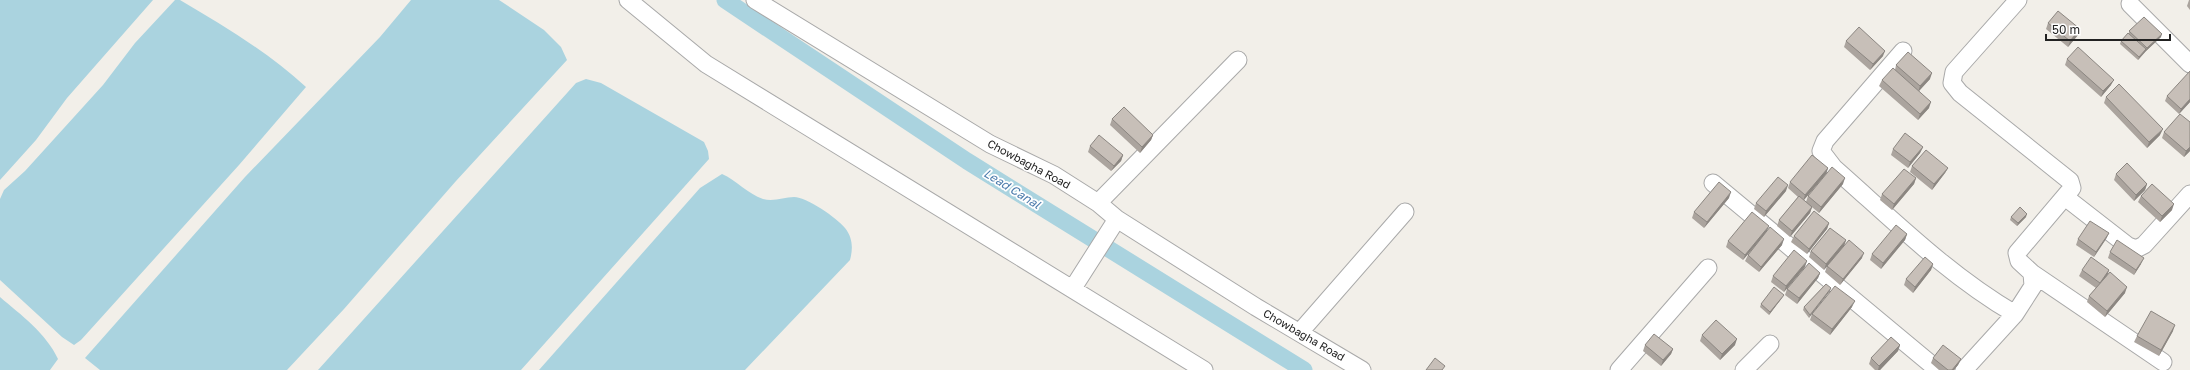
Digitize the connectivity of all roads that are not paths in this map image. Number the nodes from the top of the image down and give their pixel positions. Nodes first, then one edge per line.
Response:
1 (628, 0) edge
2 (755, 0) edge
3 (2018, 0) edge
4 (2130, 4) dead end
5 (1904, 51) dead end
6 (1238, 60) dead end
7 (2190, 64) edge
8 (1713, 184) dead end
9 (2190, 194) edge
10 (2065, 197) junction
11 (1098, 203) junction
12 (1405, 212) dead end
13 (1117, 219) junction
14 (1708, 268) dead end
15 (2032, 273) junction
16 (1073, 288) junction
17 (2014, 314) junction
18 (1300, 332) junction
19 (1770, 344) dead end
20 (2163, 362) dead end
21 (1204, 370) edge
22 (1362, 370) edge
23 (1619, 370) edge
24 (1744, 370) edge
25 (1938, 370) edge
26 (1964, 370) edge

1 - 16 street
2 - 11 street, Chowbagha Road
3 - 10 street
4 - 7 street
5 - 17 street
6 - 11 street
8 - 25 street
9 - 10 street
10 - 15 street
11 - 13 street, Chowbagha Road
12 - 18 street
13 - 16 street
13 - 18 street, Chowbagha Road
14 - 23 street
15 - 17 street
15 - 20 street
16 - 21 street
17 - 26 street
18 - 22 street, Chowbagha Road
19 - 24 street

